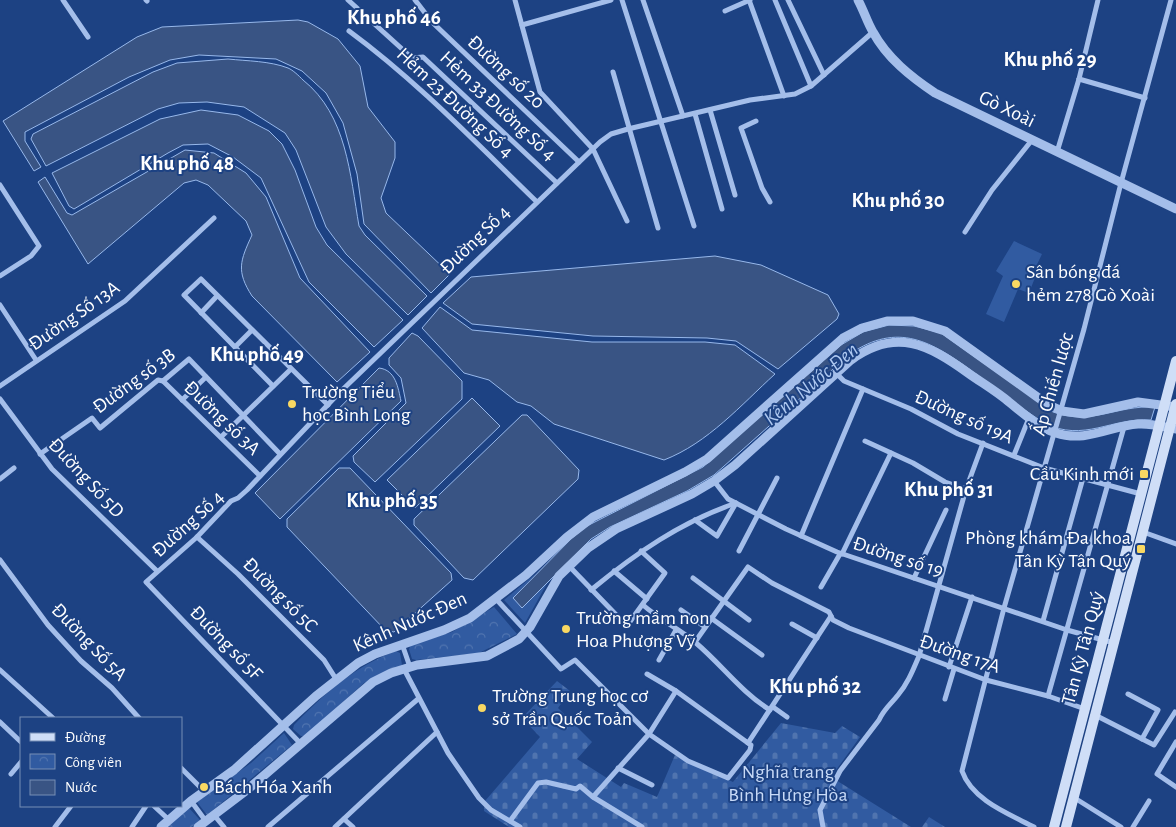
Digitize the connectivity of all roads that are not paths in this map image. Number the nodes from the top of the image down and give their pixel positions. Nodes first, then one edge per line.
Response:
1 (63, 0) edge
2 (348, 0) edge
3 (415, 0) edge
4 (515, 0) edge
5 (611, 0) edge
6 (622, 0) edge
7 (643, 0) edge
8 (750, 0) edge
9 (775, 0) edge
10 (788, 0) edge
11 (1098, 0) edge
12 (1171, 0) edge
13 (860, 1) edge
14 (726, 11) dead end
15 (522, 25) junction
16 (349, 31) dead end
17 (873, 32) junction
18 (88, 37) dead end
19 (613, 72) dead end
20 (824, 75) junction
21 (1079, 79) junction
22 (811, 86) junction
23 (784, 96) junction
24 (1145, 98) junction
25 (710, 110) junction
26 (695, 114) junction
27 (683, 116) junction
28 (756, 121) dead end
29 (659, 122) junction
30 (628, 129) junction
31 (1032, 140) junction
32 (593, 149) junction
33 (1057, 152) junction
34 (579, 162) junction
35 (557, 183) junction
36 (1121, 183) junction
37 (0, 185) edge
38 (735, 196) dead end
39 (537, 202) junction
40 (770, 202) dead end
41 (722, 209) dead end
42 (1176, 209) edge
43 (214, 218) dead end
44 (627, 221) dead end
45 (694, 226) dead end
46 (658, 228) dead end
47 (965, 232) dead end
48 (0, 276) edge
49 (217, 296) junction
50 (0, 305) edge
51 (201, 312) junction
52 (252, 330) junction
53 (235, 347) junction
54 (36, 360) junction
55 (1176, 361) edge
56 (291, 368) junction
57 (836, 373) junction
58 (206, 376) junction
59 (162, 381) junction
60 (0, 386) edge
61 (273, 386) junction
62 (862, 389) junction
63 (182, 400) junction
64 (1, 401) edge
65 (328, 405) junction
66 (1164, 405) junction
67 (1176, 406) edge
68 (1061, 413) junction
69 (242, 416) junction
70 (1029, 418) junction
71 (1159, 426) junction
72 (1124, 427) junction
73 (1173, 429) edge
74 (1056, 431) junction
75 (221, 437) junction
76 (865, 441) dead end
77 (983, 443) junction
78 (891, 453) junction
79 (40, 454) junction
80 (280, 454) junction
81 (1014, 456) junction
82 (14, 468) dead end
83 (1044, 468) junction
84 (260, 476) junction
85 (777, 478) dead end
86 (1083, 478) junction
87 (0, 479) edge
88 (714, 481) junction
89 (1107, 485) junction
90 (966, 489) junction
91 (1141, 494) junction
92 (736, 503) junction
93 (946, 510) dead end
94 (759, 515) junction
95 (695, 520) junction
96 (1142, 532) junction
97 (801, 536) junction
98 (196, 537) junction
99 (1176, 544) edge
100 (640, 551) junction
101 (739, 551) dead end
102 (841, 554) junction
103 (0, 560) edge
104 (569, 566) junction
105 (157, 571) junction
106 (614, 571) junction
107 (693, 578) dead end
108 (914, 578) junction
109 (146, 582) joint
110 (937, 586) junction
111 (821, 587) dead end
112 (591, 590) junction
113 (972, 597) junction
114 (647, 599) junction
115 (496, 600) junction
116 (722, 602) junction
117 (643, 605) junction
118 (1004, 608) junction
119 (681, 610) dead end
120 (831, 616) junction
121 (711, 618) junction
122 (749, 620) dead end
123 (1043, 622) junction
124 (792, 624) dead end
125 (705, 627) junction
126 (676, 630) junction
127 (1067, 630) junction
128 (526, 632) junction
129 (817, 638) junction
130 (1103, 640) junction
131 (695, 642) junction
132 (1114, 643) junction
133 (402, 644) junction
134 (762, 655) dead end
135 (919, 656) junction
136 (658, 660) dead end
137 (407, 668) junction
138 (951, 668) junction
139 (0, 670) edge
140 (647, 674) dead end
141 (336, 679) junction
142 (986, 680) junction
143 (676, 691) junction
144 (1128, 694) dead end
145 (1048, 696) junction
146 (418, 700) junction
147 (945, 700) dead end
148 (772, 708) junction
149 (1085, 709) junction
150 (1175, 712) edge
151 (1095, 715) junction
152 (52, 717) edge
153 (138, 717) edge
154 (787, 717) dead end
155 (0, 722) edge
156 (285, 726) junction
157 (437, 732) junction
158 (649, 734) junction
159 (1142, 739) junction
160 (20, 741) edge
161 (1176, 742) edge
162 (748, 743) junction
163 (301, 744) junction
164 (20, 763) edge
165 (618, 768) junction
166 (182, 769) edge
167 (11, 774) dead end
168 (652, 785) dead end
169 (1176, 787) edge
170 (204, 791) junction
171 (593, 797) junction
172 (1073, 797) junction
173 (190, 801) junction
174 (1149, 801) dead end
175 (70, 807) edge
176 (145, 807) edge
177 (155, 807) edge
178 (214, 815) junction
179 (168, 819) junction
180 (344, 819) junction
181 (206, 820) junction
182 (510, 822) junction
183 (55, 827) edge
184 (132, 827) edge
185 (161, 827) edge
186 (198, 827) edge
187 (224, 827) edge
188 (268, 827) edge
189 (335, 827) edge
190 (353, 827) edge
191 (520, 827) edge
192 (642, 827) edge
193 (823, 827) edge
194 (1034, 827) edge
195 (1054, 827) edge
196 (1066, 827) edge
197 (1122, 827) edge
198 (1134, 827) edge

1 - 18 street
2 - 35 street, Hẻm 33 Đường Số 4
3 - 34 street, Đường số 20
4 - 15 street
5 - 15 street
6 - 29 street
7 - 27 street
8 - 14 street
8 - 23 street
9 - 22 street
10 - 20 street
11 - 21 street
12 - 24 street, Ấp Chiến lược
13 - 17 street, Gò Xoài
15 - 32 street
16 - 39 street, Hẻm 23 Đường Số 4
17 - 20 street, Đường Số 4
17 - 31 street, Gò Xoài
19 - 30 street
20 - 22 street, Đường Số 4
21 - 24 street
21 - 33 street
22 - 23 street, Đường Số 4
23 - 25 street, Đường Số 4
24 - 36 street, Ấp Chiến lược
25 - 26 street, Đường Số 4
25 - 38 street
26 - 27 street, Đường Số 4
26 - 41 street
27 - 29 street, Đường Số 4
28 - 40 street
29 - 30 street, Đường Số 4
29 - 45 street
30 - 32 street, Đường Số 4
30 - 46 street
31 - 33 street, Gò Xoài
31 - 47 street
32 - 34 street, Đường Số 4
32 - 44 street
33 - 36 street, Gò Xoài
34 - 35 street, Đường Số 4
35 - 39 street, Đường Số 4
36 - 42 street, Gò Xoài
36 - 68 street, Ấp Chiến lược
37 - 48 street
39 - 65 street, Đường Số 4
43 - 54 street, Đường Số 13A
49 - 51 street
49 - 51 street
49 - 52 street
50 - 54 street
51 - 53 street
52 - 53 street
52 - 56 street
53 - 61 street
54 - 60 street, Đường Số 13A
55 - 66 main road, Tân Kỳ Tân Quý
56 - 61 street
56 - 65 street
57 - 62 street, Đường số 19A
57 - 70 street, Kênh Nước Đen
57 - 88 street, Kênh Nước Đen
58 - 59 street, Đường số 3B
58 - 63 street
58 - 69 street, Đường số 3B
59 - 63 street, Đường số 3A
59 - 79 street, Đường số 3B
61 - 69 street
62 - 77 street, Đường số 19A
62 - 97 street
63 - 75 street, Đường số 3A
64 - 79 street, Đường Số 5D
65 - 80 street, Đường Số 4
66 - 67 street, Kênh Nước Đen
66 - 68 street, Kênh Nước Đen
66 - 71 main road, Tân Kỳ Tân Quý
67 - 73 main road, Tân Kỳ Tân Quý
68 - 74 street, Ấp Chiến lược
68 - 115 street, Kênh Nước Đen
69 - 75 street
69 - 80 street, Đường số 3B
70 - 74 street, Kênh Nước Đen
70 - 81 street
71 - 72 street, Kênh Nước Đen
71 - 73 street, Kênh Nước Đen
71 - 91 main road, Tân Kỳ Tân Quý
72 - 74 street, Kênh Nước Đen
72 - 89 street
73 - 96 main road, Tân Kỳ Tân Quý
74 - 83 street, Ấp Chiến lược
75 - 84 street, Đường số 3A
76 - 78 street
77 - 81 street, Đường số 19A
77 - 90 street
78 - 90 street
78 - 102 street
79 - 105 street, Đường Số 5D
80 - 84 street, Đường Số 4
81 - 83 street, Đường số 19A
82 - 87 street
83 - 86 street, Đường số 19A
83 - 118 street, Ấp Chiến lược
84 - 98 street, Đường Số 4
85 - 94 street
86 - 89 street, Đường số 19A
86 - 123 street
88 - 92 street, Đường số 19
88 - 104 street, Kênh Nước Đen
89 - 91 street, Đường số 19A
89 - 127 street
90 - 110 street
91 - 130 main road, Tân Kỳ Tân Quý
92 - 94 street, Đường số 19
92 - 95 street
92 - 95 street
93 - 108 street
94 - 97 street, Đường số 19
94 - 101 street
95 - 100 street
96 - 99 street
96 - 132 main road, Tân Kỳ Tân Quý
97 - 102 street, Đường số 19
98 - 105 street, Đường Số 4
98 - 141 street, Đường số 5C
100 - 106 street
100 - 114 street
102 - 108 street, Đường số 19
102 - 111 street
103 - 153 street, Đường Số 5A
104 - 112 street
104 - 128 street, Kênh Nước Đen
105 - 109 street, Đường Số 4
106 - 112 street
106 - 114 street
107 - 116 street
108 - 110 street, Đường số 19
109 - 156 street, Đường số 5F
110 - 113 street, Đường số 19
110 - 135 street
112 - 117 street
113 - 118 street, Đường số 19
113 - 138 street
114 - 117 street
115 - 128 street
115 - 133 street, Kênh Nước Đen
116 - 120 street, Đường 17A
116 - 121 street
116 - 122 street
117 - 126 street
118 - 123 street, Đường số 19
118 - 142 street, Ấp Chiến lược
119 - 125 street
120 - 129 street
120 - 135 street, Đường 17A
121 - 125 street
121 - 134 street
123 - 127 street, Đường số 19
124 - 129 street
125 - 131 street
126 - 131 street
126 - 136 street
127 - 130 street, Đường số 19
127 - 145 street
128 - 137 street, Kênh Nước Đen
128 - 158 street
129 - 148 street
130 - 132 street, Đường số 19
130 - 149 main road, Tân Kỳ Tân Quý
131 - 148 street
132 - 151 main road, Tân Kỳ Tân Quý
133 - 137 street
133 - 141 street, Kênh Nước Đen
135 - 138 street, Đường 17A
135 - 193 street
137 - 146 street
137 - 163 street, Kênh Nước Đen
138 - 142 street, Đường 17A
138 - 147 street
139 - 152 street
140 - 143 street
141 - 156 street, Kênh Nước Đen
142 - 145 street, Đường 17A
142 - 194 street, Ấp Chiến lược
143 - 158 street
143 - 162 street
144 - 159 street
145 - 149 street, Đường 17A
146 - 157 street
146 - 188 street
148 - 154 street
148 - 162 street
149 - 195 main road, Tân Kỳ Tân Quý
150 - 159 street
151 - 159 street
151 - 172 main road, Tân Kỳ Tân Quý
155 - 160 street
156 - 163 street, Đường số 5F
156 - 170 street, Kênh Nước Đen
157 - 180 street
157 - 182 street
158 - 162 street
158 - 165 street
161 - 169 street
163 - 178 street, Kênh Nước Đen
164 - 167 street
165 - 168 street
165 - 171 street
166 - 170 street
170 - 173 street, Kênh Nước Đen
171 - 182 street
171 - 192 street
172 - 196 main road, Tân Kỳ Tân Quý
172 - 197 street
173 - 179 street, Kênh Nước Đen
173 - 181 street
174 - 198 street
175 - 183 street
176 - 184 street
177 - 179 street
178 - 181 street, Kênh Nước Đen
178 - 187 street
179 - 185 street, Kênh Nước Đen
180 - 189 street
180 - 190 street
181 - 186 street, Kênh Nước Đen
182 - 191 street

